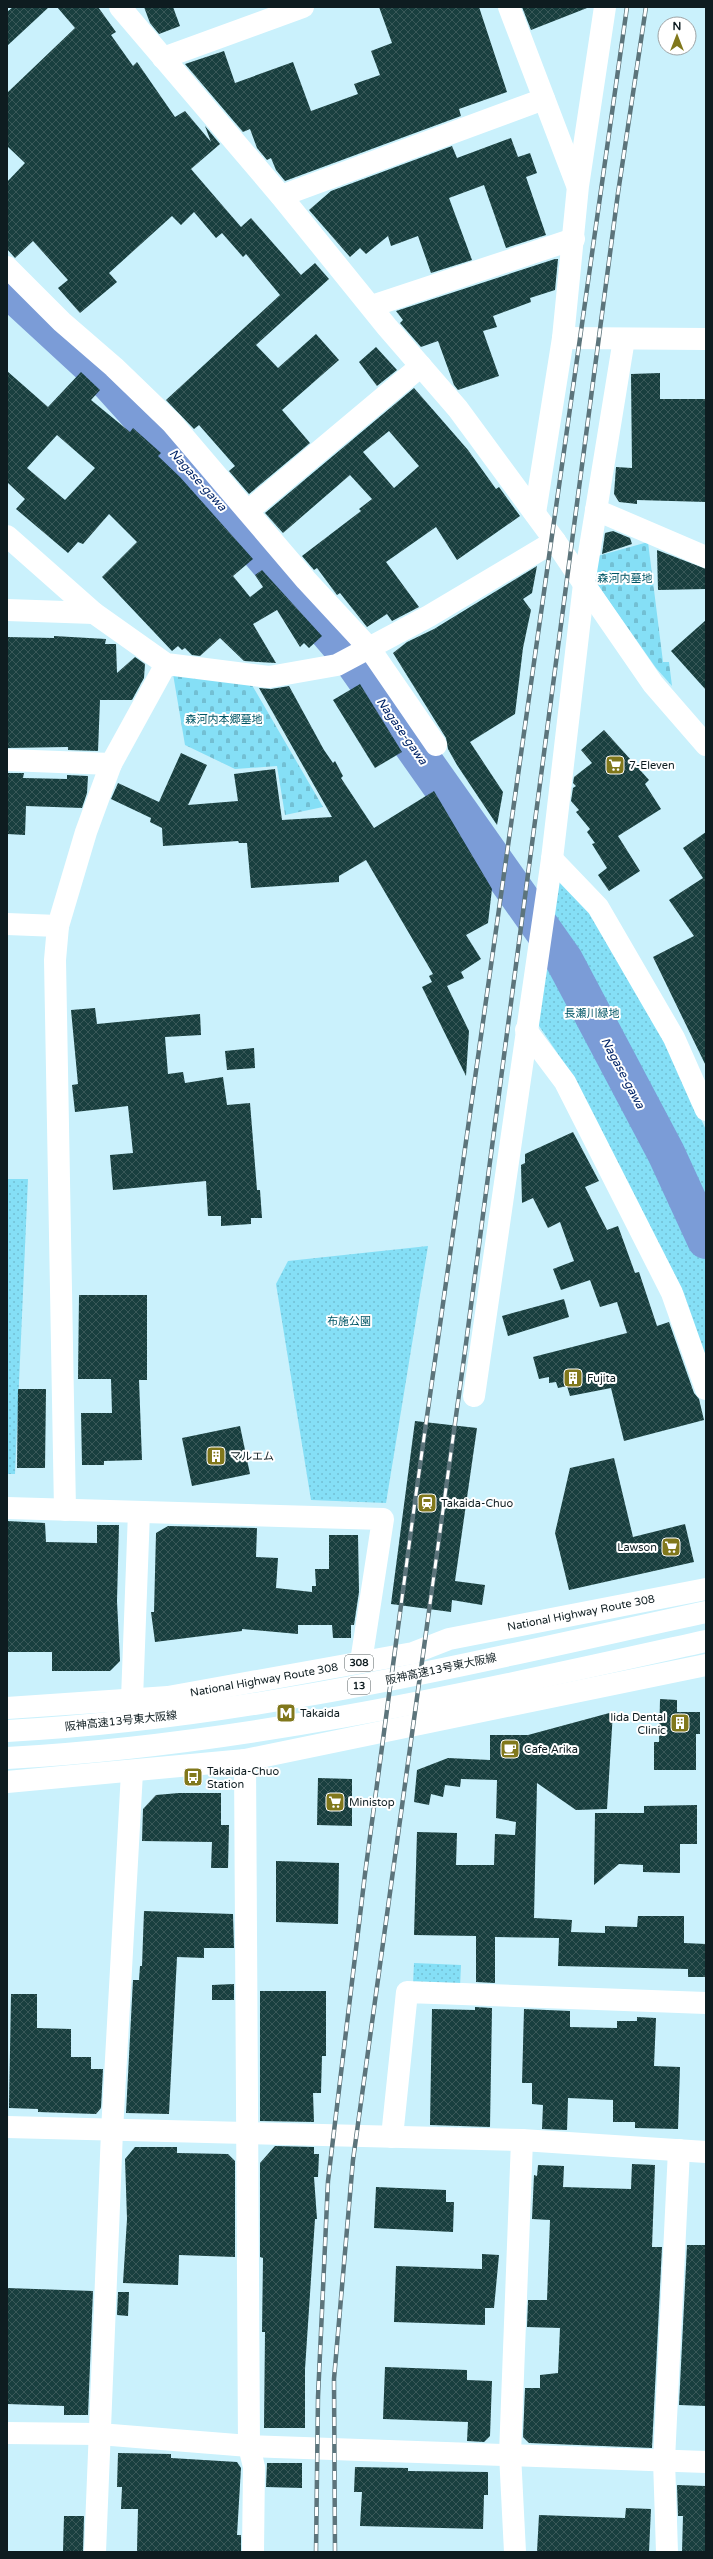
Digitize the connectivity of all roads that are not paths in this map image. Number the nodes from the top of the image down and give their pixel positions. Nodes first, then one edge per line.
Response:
1 (120, 7) edge
2 (303, 7) edge
3 (509, 7) edge
4 (605, 7) edge
5 (163, 58) junction
6 (544, 99) junction
7 (578, 186) junction
8 (281, 196) junction
9 (574, 239) junction
10 (7, 267) edge
11 (372, 306) junction
12 (563, 338) junction
13 (706, 338) edge
14 (624, 339) junction
15 (421, 366) junction
16 (596, 510) junction
17 (248, 512) junction
18 (535, 513) junction
19 (7, 536) edge
20 (556, 541) junction
21 (706, 556) edge
22 (584, 584) junction
23 (7, 610) edge
24 (94, 613) junction
25 (369, 650) junction
26 (166, 664) junction
27 (436, 745) dead end
28 (706, 746) edge
29 (7, 760) edge
30 (111, 764) junction
31 (552, 859) junction
32 (7, 924) edge
33 (58, 926) junction
34 (526, 1030) junction
35 (706, 1110) edge
36 (706, 1389) edge
37 (474, 1396) dead end
38 (7, 1508) edge
39 (65, 1510) junction
40 (139, 1512) junction
41 (706, 1589) edge
42 (706, 1612) edge
43 (706, 1641) edge
44 (361, 1662) junction
45 (706, 1665) edge
46 (132, 1700) junction
47 (7, 1708) edge
48 (7, 1731) edge
49 (7, 1758) edge
50 (245, 1760) junction
51 (132, 1772) junction
52 (7, 1782) edge
53 (706, 2003) edge
54 (7, 2127) edge
55 (112, 2131) junction
56 (245, 2134) junction
57 (392, 2137) junction
58 (522, 2140) junction
59 (679, 2150) junction
60 (706, 2152) edge
61 (7, 2433) edge
62 (99, 2434) junction
63 (249, 2446) junction
64 (510, 2454) junction
65 (664, 2460) junction
66 (706, 2462) edge
67 (95, 2552) edge
68 (253, 2552) edge
69 (515, 2552) edge
70 (667, 2552) edge

1 - 5 main road
2 - 5 main road
3 - 6 main road
4 - 7 main road
5 - 8 main road
6 - 7 main road
6 - 8 main road
7 - 9 main road
8 - 11 main road
9 - 11 main road
9 - 12 main road
10 - 17 main road
11 - 15 main road
12 - 14 main road
12 - 18 main road
13 - 14 main road
14 - 16 main road
15 - 17 main road
15 - 18 main road
16 - 21 main road
16 - 22 main road
17 - 25 main road
18 - 20 main road
19 - 24 main road
20 - 22 main road
20 - 25 main road
22 - 28 main road
22 - 31 main road
23 - 24 main road
24 - 26 main road
25 - 26 main road
25 - 27 main road
26 - 30 main road
29 - 30 main road
30 - 33 main road
31 - 34 main road
31 - 35 main road
32 - 33 main road
33 - 39 main road
34 - 36 main road
34 - 37 main road
38 - 39 main road
39 - 40 main road
40 - 44 main road
40 - 46 main road
41 - 44 main road, National Highway Route 308 / 308
42 - 48 main road, 阪神高速13号東大阪線 / 13
43 - 49 main road
44 - 46 main road, National Highway Route 308 / 308
45 - 50 main road
46 - 47 main road, National Highway Route 308 / 308
50 - 51 main road
50 - 56 main road
51 - 52 main road
51 - 55 main road
53 - 57 main road
54 - 55 main road
55 - 56 main road
55 - 62 main road
56 - 57 main road
56 - 63 main road
57 - 58 main road
58 - 59 main road
58 - 64 main road
59 - 60 main road
59 - 65 main road
61 - 62 main road
62 - 63 main road
62 - 67 main road
63 - 64 main road
63 - 68 main road
64 - 65 main road
64 - 69 main road
65 - 66 main road
65 - 70 main road

